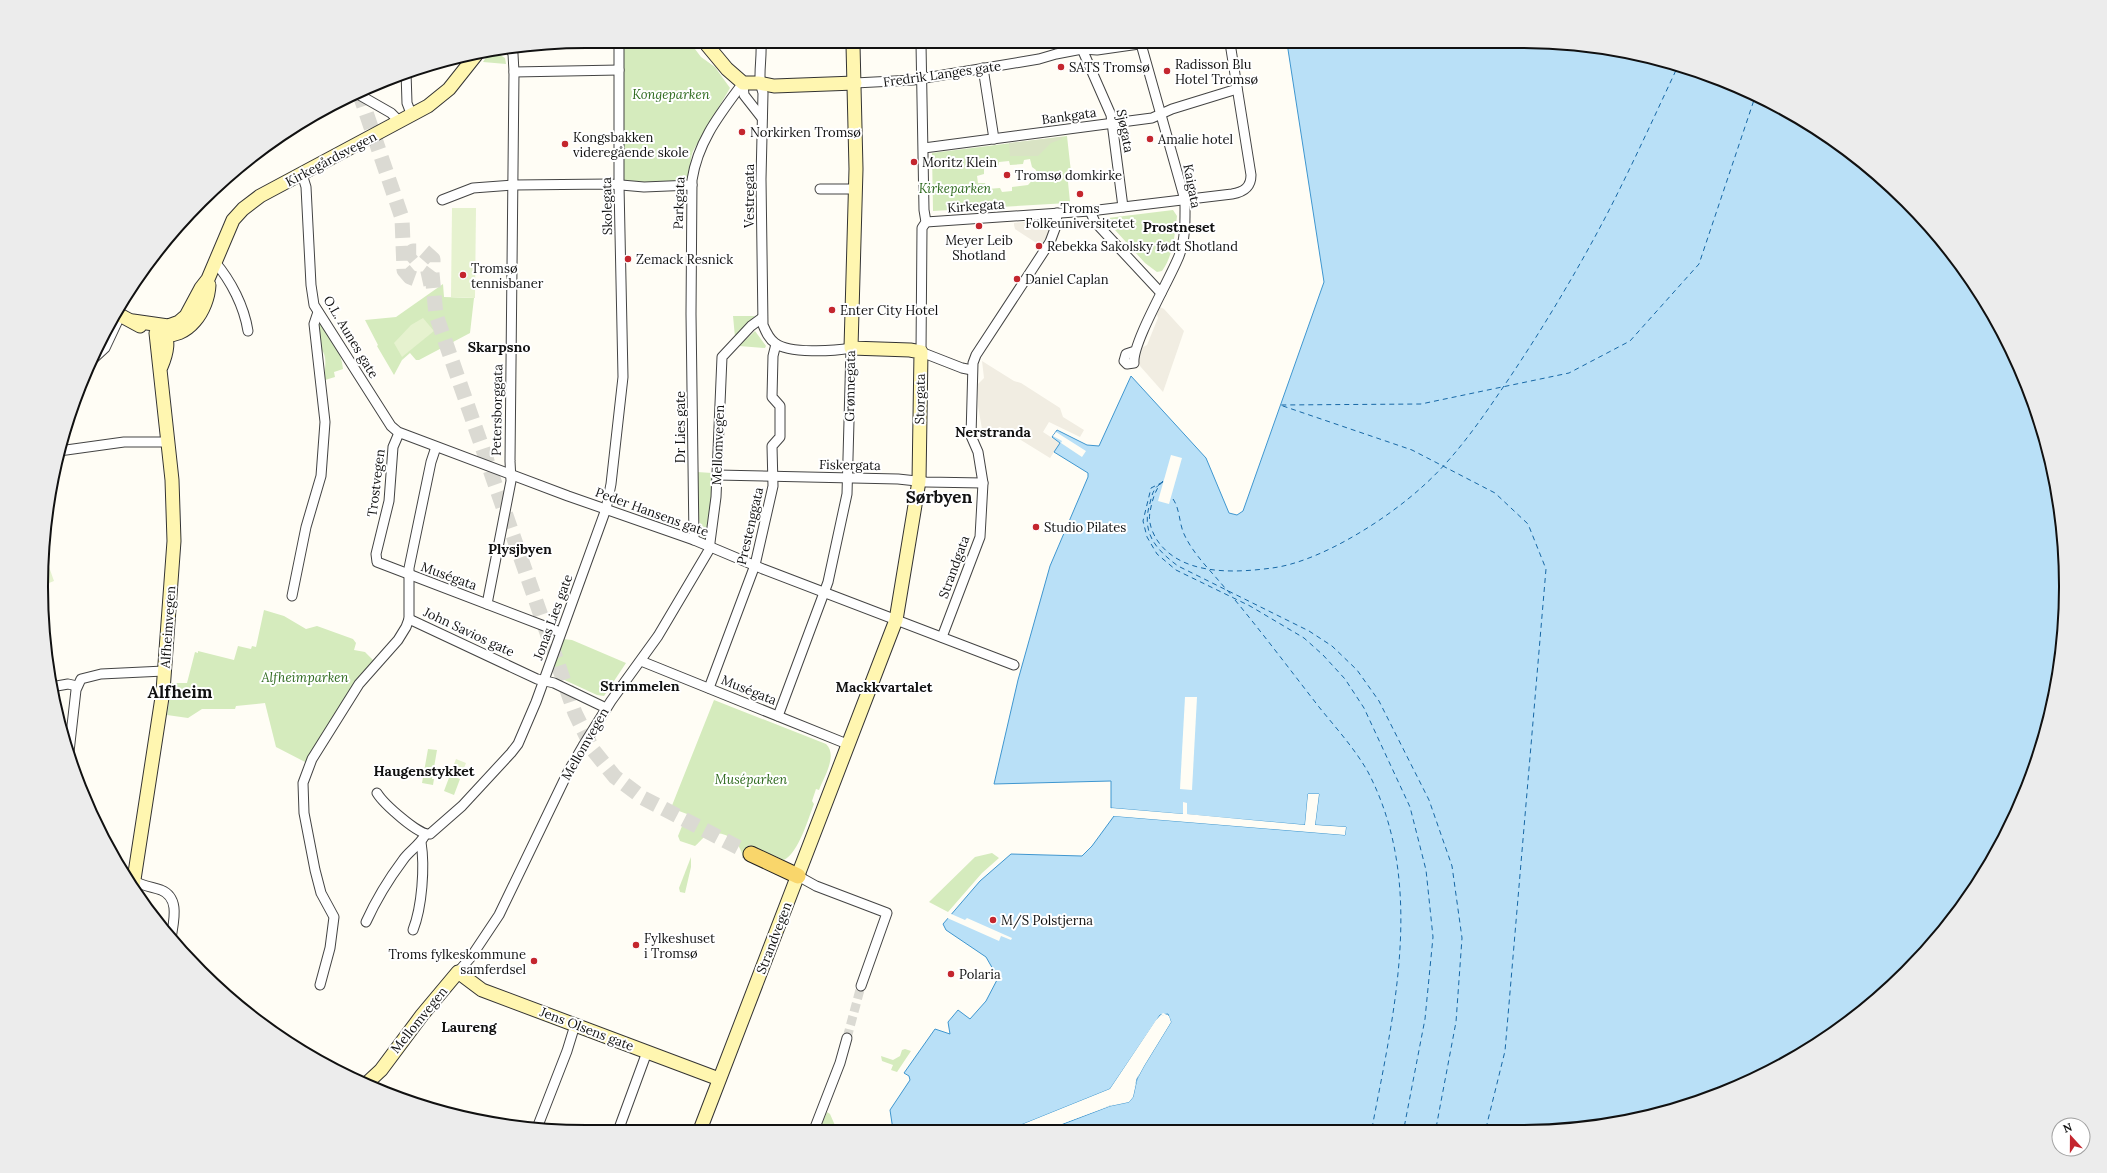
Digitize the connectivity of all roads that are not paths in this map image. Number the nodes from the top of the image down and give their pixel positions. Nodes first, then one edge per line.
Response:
1 (619, 48) edge
2 (710, 48) edge
3 (761, 48) edge
4 (853, 48) edge
5 (921, 48) edge
6 (1073, 48) edge
7 (1080, 48) edge
8 (1088, 48) edge
9 (1111, 48) edge
10 (1141, 48) edge
11 (1231, 48) edge
12 (513, 53) edge
13 (472, 60) edge
14 (983, 68) junction
15 (619, 70) junction
16 (514, 72) junction
17 (406, 79) edge
18 (922, 79) junction
19 (759, 82) junction
20 (743, 83) junction
21 (855, 83) junction
22 (1237, 89) junction
23 (363, 97) edge
24 (1160, 115) junction
25 (412, 116) junction
26 (762, 118) junction
27 (400, 122) junction
28 (1112, 124) junction
29 (994, 139) junction
30 (924, 148) junction
31 (302, 174) junction
32 (514, 185) junction
33 (619, 185) junction
34 (692, 185) junction
35 (820, 189) dead end
36 (855, 189) junction
37 (442, 200) dead end
38 (1184, 200) junction
39 (1123, 207) junction
40 (1090, 211) junction
41 (1057, 213) junction
42 (926, 222) junction
43 (215, 262) junction
44 (1161, 293) junction
45 (318, 312) junction
46 (691, 314) joint
47 (121, 315) edge
48 (762, 318) junction
49 (248, 331) dead end
50 (162, 332) junction
51 (108, 341) edge
52 (776, 344) junction
53 (851, 348) junction
54 (103, 350) edge
55 (1135, 351) dead end
56 (921, 352) junction
57 (623, 366) joint
58 (972, 370) junction
59 (399, 433) junction
60 (167, 442) junction
61 (436, 447) junction
62 (65, 449) edge
63 (511, 474) junction
64 (716, 475) junction
65 (774, 477) junction
66 (848, 478) junction
67 (919, 481) junction
68 (983, 483) junction
69 (606, 509) junction
70 (694, 540) junction
71 (710, 547) junction
72 (375, 560) joint
73 (755, 565) junction
74 (409, 575) junction
75 (824, 591) junction
76 (292, 596) dead end
77 (487, 604) junction
78 (409, 619) junction
79 (896, 620) junction
80 (560, 632) junction
81 (942, 637) junction
82 (641, 661) junction
83 (1014, 665) dead end
84 (164, 670) junction
85 (544, 680) junction
86 (57, 686) edge
87 (77, 686) junction
88 (709, 688) junction
89 (606, 708) junction
90 (778, 716) junction
91 (70, 740) edge
92 (847, 744) junction
93 (377, 793) dead end
94 (423, 838) junction
95 (751, 854) tunnel mouth
96 (798, 876) junction
97 (135, 879) edge
98 (138, 885) edge
99 (366, 922) dead end
100 (172, 930) edge
101 (413, 930) dead end
102 (458, 972) junction
103 (320, 985) dead end
104 (861, 986) tunnel mouth
105 (575, 1025) junction
106 (847, 1038) tunnel mouth
107 (647, 1052) junction
108 (719, 1079) junction
109 (373, 1081) edge
110 (539, 1123) edge
111 (620, 1125) edge
112 (702, 1125) edge
113 (816, 1125) edge

1 - 15 street, Skolegata
2 - 20 street
3 - 19 street, Vestregata
4 - 21 street, Grønnegata
5 - 18 street, Storgata
6 - 14 street, Fredrik Langes gate
7 - 28 street, Sjøgata
8 - 9 street, Fredrik Langes gate
10 - 24 street, Kaigata
11 - 22 street
12 - 16 street, Petersborggata
13 - 25 street, Kirkegårdsvegen
14 - 18 street, Fredrik Langes gate
14 - 29 street
15 - 16 street
15 - 33 street, Skolegata
16 - 32 street, Petersborggata
17 - 25 street
18 - 21 street, Fredrik Langes gate
18 - 30 street, Storgata
19 - 20 street, Fredrik Langes gate
19 - 21 street, Fredrik Langes gate
19 - 26 street, Vestregata
20 - 26 street
20 - 34 street, Parkgata
21 - 36 street, Grønnegata
22 - 24 street, Bankgata
22 - 38 street, Kirkegata
23 - 27 street
24 - 28 street, Bankgata
24 - 38 street, Kaigata
25 - 27 street, Kirkegårdsvegen
26 - 48 street, Vestregata
27 - 31 street, Kirkegårdsvegen
28 - 29 street, Bankgata
28 - 39 street, Sjøgata
29 - 30 street, Bankgata
30 - 42 street, Storgata
31 - 43 street, Kirkegårdsvegen
31 - 45 street, O.L. Aunes gate
32 - 33 street
32 - 37 street
32 - 63 street, Petersborggata
33 - 34 street
33 - 57 street, Skolegata
34 - 46 street, Parkgata
35 - 36 street
36 - 53 street, Grønnegata
38 - 39 street, Kirkegata
38 - 44 street, Kaigata
39 - 40 street, Kirkegata
40 - 41 street, Kirkegata
40 - 44 street
41 - 42 street, Kirkegata
41 - 58 street, Strandgata
42 - 56 street, Storgata
43 - 49 street
43 - 50 street, Kirkegårdsvegen
44 - 55 street, Kaigata
45 - 59 street, O.L. Aunes gate
45 - 76 street
46 - 70 street, Dr Lies gate
47 - 50 street, Kirkegårdsvegen
48 - 52 street, Vestregata
48 - 64 street, Mellomvegen
50 - 60 street, Alfheimvegen
51 - 54 street
52 - 53 street
52 - 65 street, Prestenggata
53 - 56 street
53 - 66 street, Grønnegata
56 - 58 street
56 - 67 street, Storgata
57 - 69 street, Jonas Lies gate
58 - 68 street, Strandgata
59 - 61 street, Peder Hansens gate
59 - 72 street, Trostvegen
60 - 62 street
60 - 84 street, Alfheimvegen
61 - 63 street, Peder Hansens gate
61 - 74 street
63 - 69 street, Peder Hansens gate
63 - 77 street, Petersborggata
64 - 65 street, Fiskergata
64 - 71 street, Mellomvegen
65 - 66 street, Fiskergata
65 - 73 street, Prestenggata
66 - 67 street, Fiskergata
66 - 75 street, Grønnegata
67 - 68 street, Fiskergata
67 - 79 street, Storgata
68 - 81 street, Strandgata
69 - 70 street, Peder Hansens gate
69 - 80 street, Jonas Lies gate
70 - 71 street, Peder Hansens gate
71 - 73 street, Peder Hansens gate
71 - 82 street, Mellomvegen
72 - 74 street, Muségata
73 - 75 street, Peder Hansens gate
73 - 88 street, Prestenggata
74 - 77 street, Muségata
74 - 78 street
75 - 79 street, Peder Hansens gate
75 - 90 street, Grønnegata
77 - 80 street, Muségata
78 - 85 street, John Savios gate
78 - 103 street
79 - 81 street, Peder Hansens gate
79 - 92 street, Storgata
80 - 85 street, Jonas Lies gate
81 - 83 street
82 - 88 street, Muségata
82 - 89 street, Mellomvegen
84 - 87 street
84 - 97 street, Alfheimvegen
85 - 89 street, John Savios gate
85 - 94 street, Jonas Lies gate
86 - 87 street
87 - 91 street
88 - 90 street, Muségata
89 - 102 street, Mellomvegen
90 - 92 street, Muségata
92 - 96 street, Strandvegen
93 - 94 street
94 - 99 street, Jonas Lies gate
94 - 101 street
95 - 96 main road
96 - 104 street
96 - 108 street, Strandvegen
98 - 100 street
102 - 105 street, Jens Olsens gate
102 - 109 street, Mellomvegen
105 - 107 street, Jens Olsens gate
105 - 110 street
106 - 113 street
107 - 108 street, Jens Olsens gate
107 - 111 street
108 - 112 street, Strandvegen

